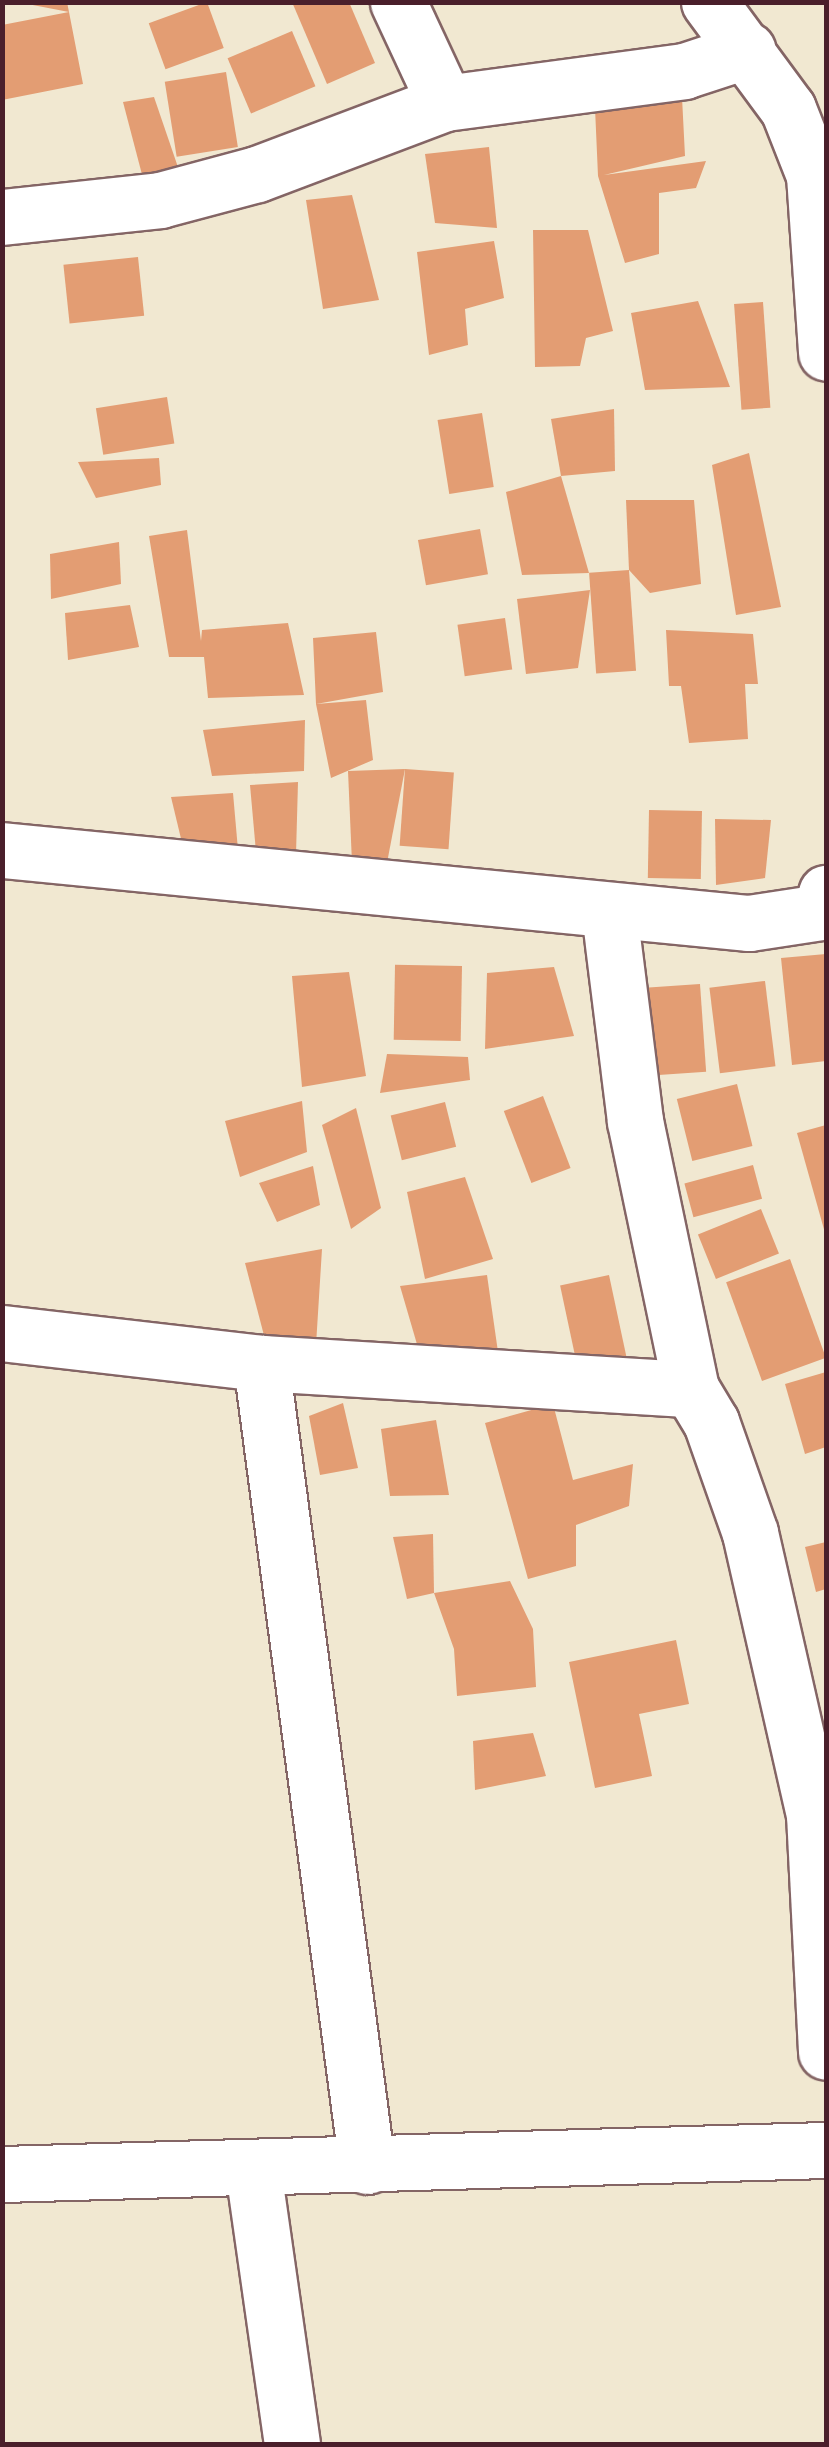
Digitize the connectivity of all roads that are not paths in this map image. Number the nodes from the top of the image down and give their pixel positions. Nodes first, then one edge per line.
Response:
1 (398, 2) edge
2 (709, 2) edge
3 (716, 61) junction
4 (445, 103) junction
5 (2, 217) edge
6 (826, 354) edge
7 (2, 850) edge
8 (825, 909) edge
9 (609, 912) junction
10 (2, 1333) edge
11 (261, 1364) junction
12 (691, 1389) junction
13 (826, 2052) edge
14 (826, 2150) edge
15 (367, 2166) junction
16 (254, 2170) junction
17 (2, 2174) edge
18 (292, 2444) edge

1 - 4 street
2 - 3 street
3 - 4 street
3 - 6 street
4 - 5 street
7 - 9 street
8 - 9 street
9 - 12 street
10 - 11 street
11 - 12 street
11 - 15 street
12 - 13 street
14 - 15 street
15 - 16 street
16 - 17 street
16 - 18 street

